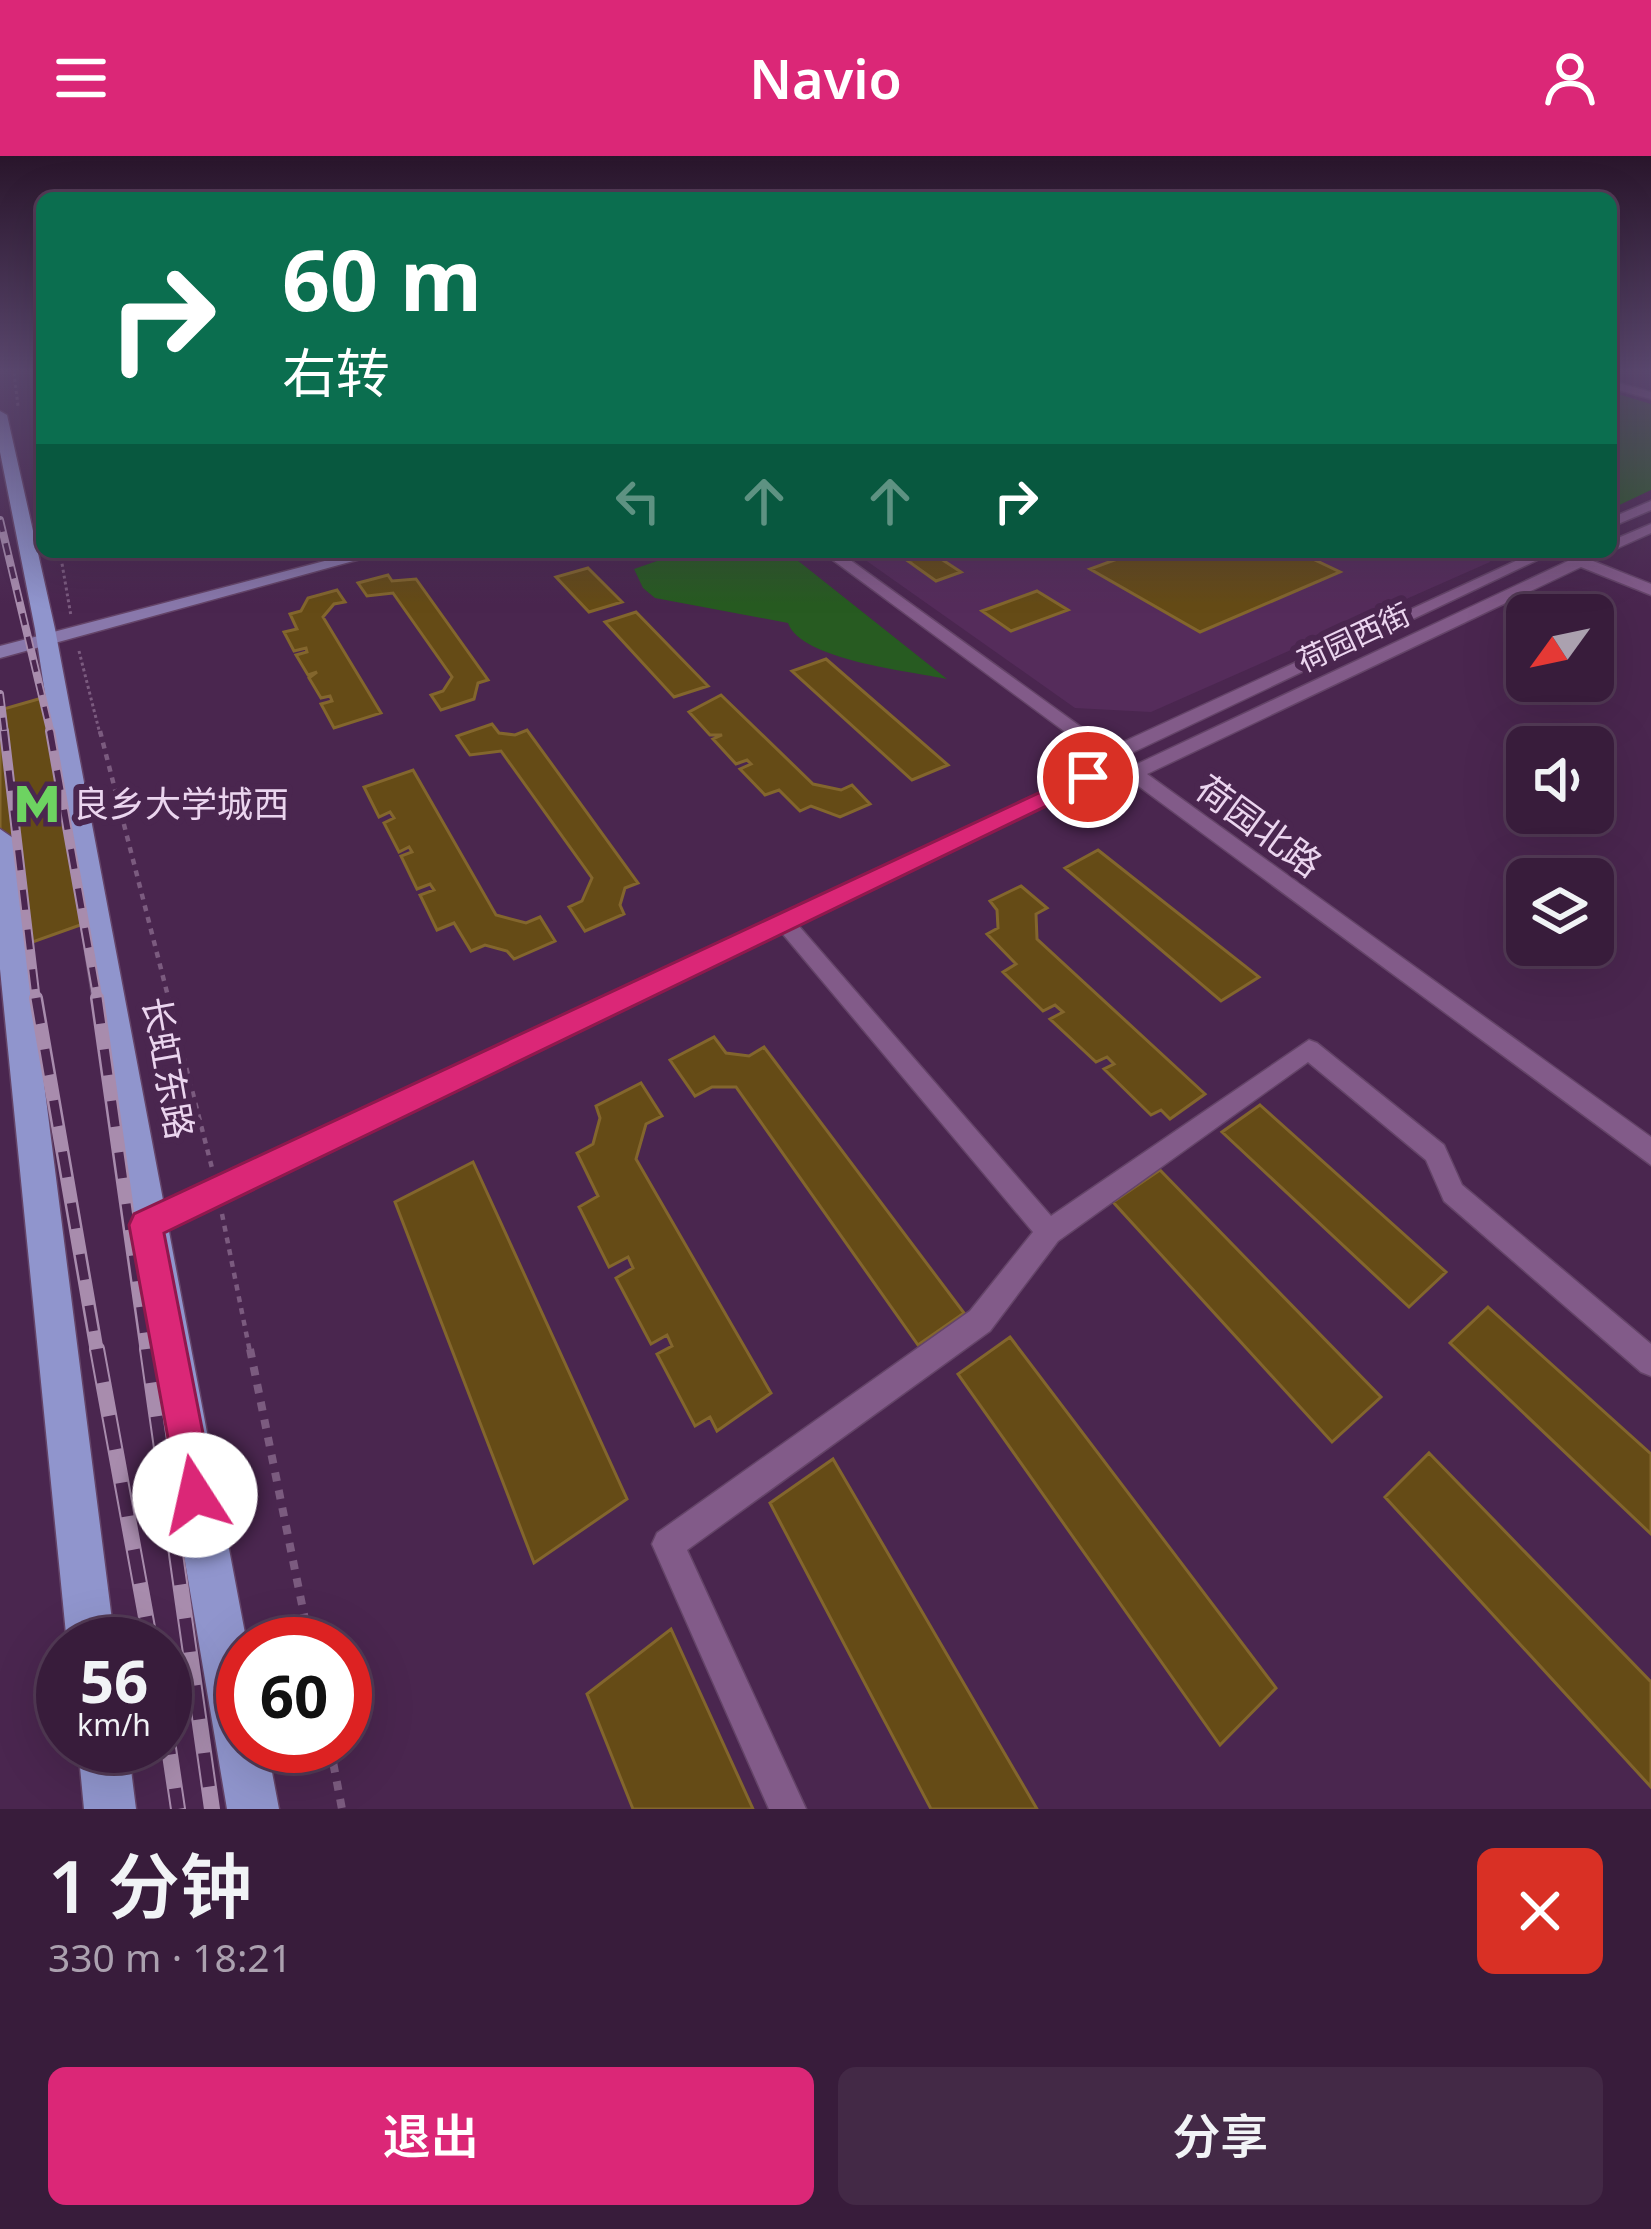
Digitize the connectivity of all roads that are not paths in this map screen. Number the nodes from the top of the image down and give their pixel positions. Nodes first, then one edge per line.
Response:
1 (10, 450) edge
2 (1651, 505) edge
3 (1617, 520) edge
4 (1651, 528) edge
5 (1617, 544) edge
6 (36, 546) edge
7 (39, 558) edge
8 (322, 558) edge
9 (354, 558) edge
10 (837, 558) edge
11 (1534, 558) edge
12 (1582, 558) edge
13 (1590, 558) edge
14 (1651, 587) edge
15 (59, 630) junction
16 (0, 640) edge
17 (0, 652) edge
18 (1108, 756) junction
19 (1132, 774) junction
20 (1088, 777) dead end
21 (0, 838) edge
22 (784, 922) junction
23 (1651, 1153) edge
24 (146, 1225) junction
25 (1049, 1232) junction
26 (1651, 1362) edge
27 (89, 1617) edge
28 (106, 1773) edge
29 (110, 1809) edge
30 (253, 1809) edge
31 (788, 1809) edge

1 - 6 main road, 长虹东路
2 - 3 street
4 - 5 street
7 - 15 main road, 长虹东路
8 - 15 main road
9 - 15 main road
10 - 18 street, 荷园北路
11 - 18 street, 荷园西街
12 - 19 street, 荷园西街
13 - 14 street
15 - 16 main road
15 - 17 main road
15 - 24 main road, 长虹东路
18 - 19 street, 荷园北路
19 - 23 street, 荷园北路
20 - 22 street
21 - 27 main road
22 - 24 street
22 - 25 street
24 - 30 main road, 长虹东路
25 - 26 street
25 - 31 street
28 - 29 main road

